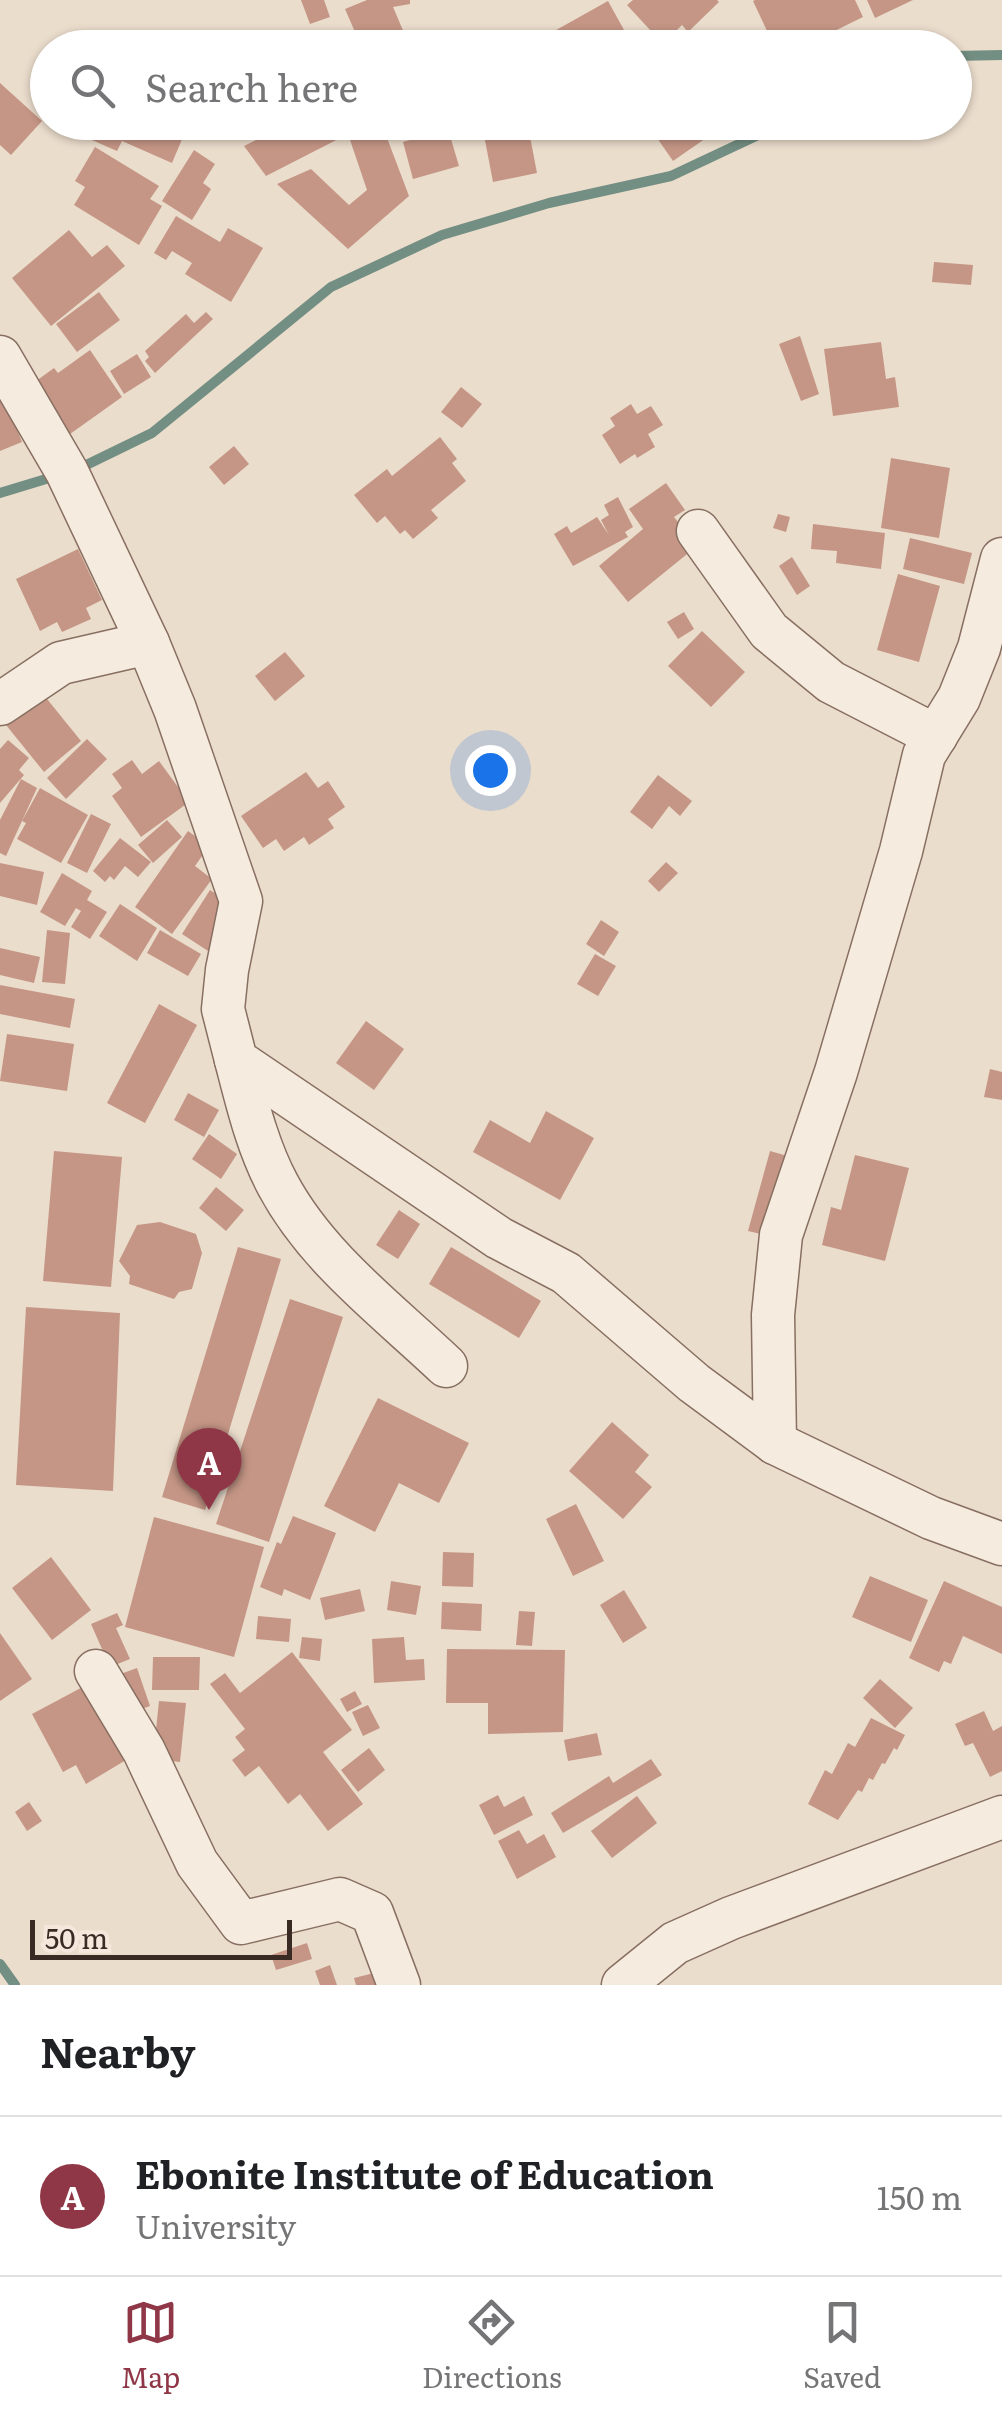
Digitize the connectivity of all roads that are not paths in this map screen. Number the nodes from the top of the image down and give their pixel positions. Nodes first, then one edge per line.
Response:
1 (0, 357) edge
2 (698, 530) dead end
3 (1002, 559) edge
4 (148, 643) junction
5 (0, 704) edge
6 (936, 736) junction
7 (236, 1060) junction
8 (446, 1366) dead end
9 (776, 1443) junction
10 (1002, 1544) edge
11 (96, 1671) dead end
12 (1002, 1817) edge
13 (399, 1985) edge
14 (623, 1985) edge

1 - 4 street
2 - 6 street
3 - 6 street
4 - 5 street
4 - 7 street
6 - 9 street
7 - 8 street
7 - 9 street
9 - 10 street
11 - 13 street
12 - 14 street

